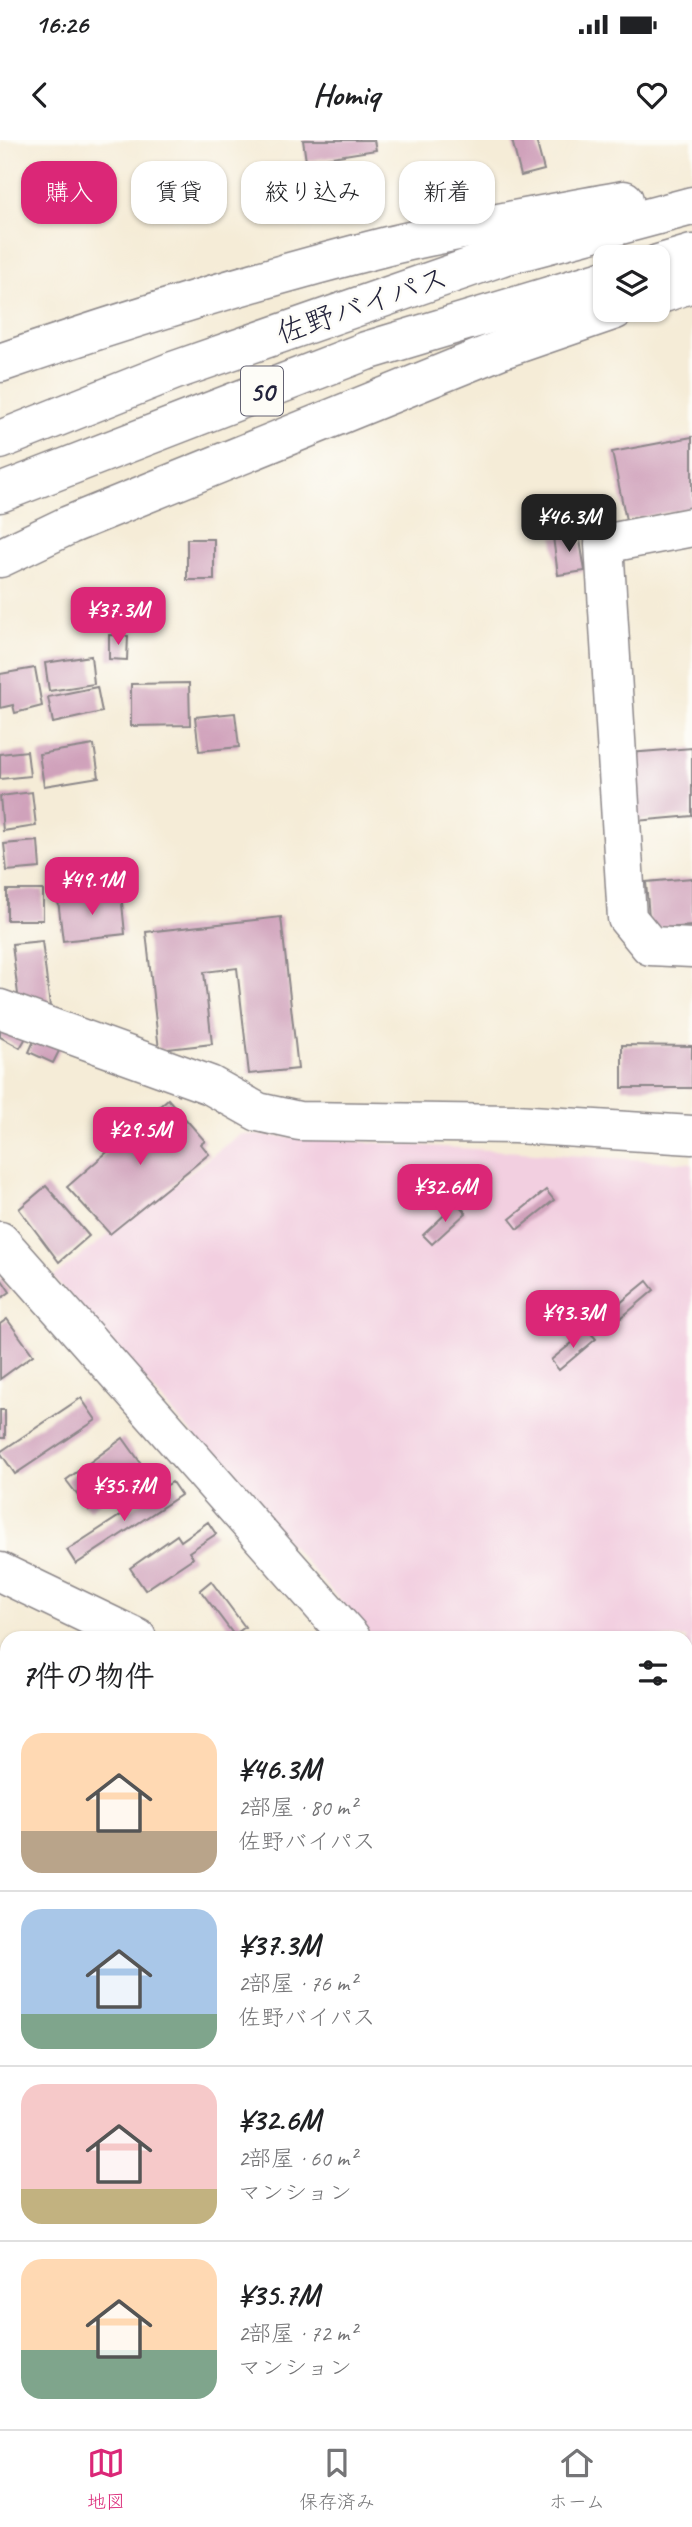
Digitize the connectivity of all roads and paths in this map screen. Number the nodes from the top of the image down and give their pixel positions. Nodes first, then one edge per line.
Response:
1 (692, 187) edge
2 (692, 206) edge
3 (692, 254) edge
4 (670, 260) edge
5 (593, 283) edge
6 (692, 283) edge
7 (670, 291) edge
8 (593, 318) edge
9 (0, 363) edge
10 (0, 440) edge
11 (0, 493) edge
12 (692, 527) edge
13 (0, 558) edge
14 (692, 948) edge
15 (0, 1009) edge
16 (692, 1135) edge
17 (0, 1241) edge
18 (0, 1572) edge
19 (122, 1631) edge
20 (345, 1631) edge

1 - 9 main road
2 - 10 main road, 佐野バイパス / 50
3 - 4 main road
5 - 11 main road, 佐野バイパス / 50
6 - 7 main road
8 - 13 main road
12 - 14 main road
15 - 16 main road
17 - 20 main road
18 - 19 main road

